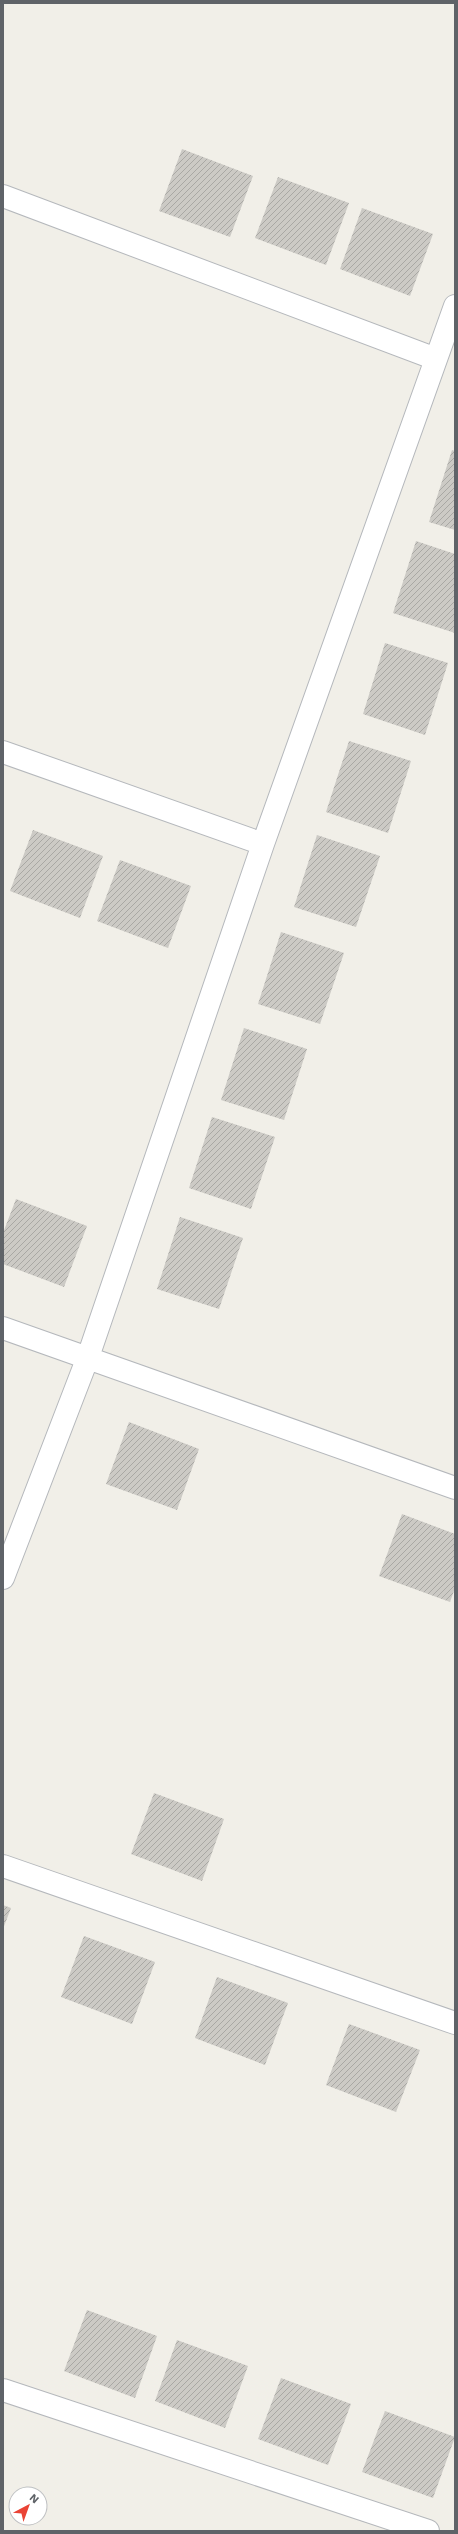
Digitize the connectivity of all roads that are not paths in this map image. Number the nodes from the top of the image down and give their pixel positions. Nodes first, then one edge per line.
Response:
1 (3, 196) edge
2 (455, 306) edge
3 (436, 359) junction
4 (3, 752) edge
5 (263, 844) junction
6 (3, 1328) edge
7 (88, 1357) junction
8 (455, 1488) edge
9 (3, 1578) edge
10 (3, 1866) edge
11 (455, 2023) edge
12 (3, 2390) edge
13 (428, 2531) edge

1 - 3 street
2 - 3 street
3 - 5 street
4 - 5 street
5 - 7 street
6 - 7 street
7 - 8 street
7 - 9 street
10 - 11 street
12 - 13 street

